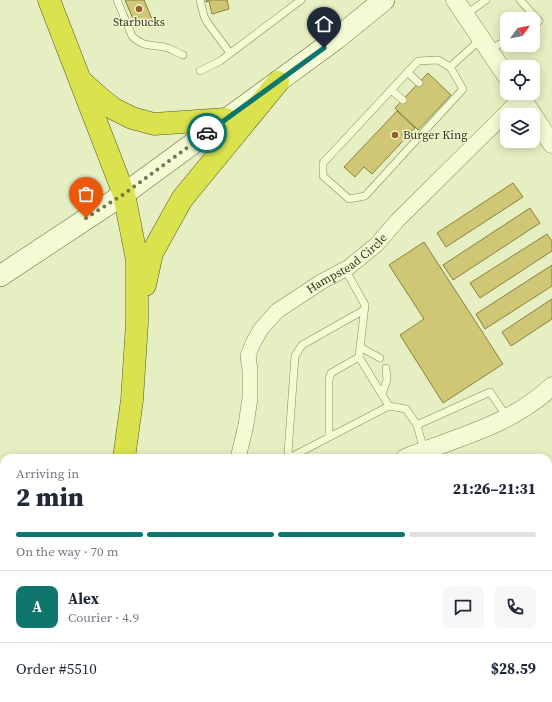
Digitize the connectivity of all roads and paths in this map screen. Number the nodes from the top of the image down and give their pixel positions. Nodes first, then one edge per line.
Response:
1 (49, 0) edge
2 (116, 0) edge
3 (200, 0) edge
4 (301, 0) edge
5 (384, 0) edge
6 (455, 0) edge
7 (486, 0) edge
8 (525, 2) edge
9 (532, 12) edge
10 (465, 15) junction
11 (500, 41) edge
12 (485, 44) junction
13 (230, 53) junction
14 (183, 55) dead end
15 (500, 66) edge
16 (450, 67) junction
17 (200, 71) dead end
18 (407, 72) junction
19 (79, 79) junction
20 (278, 82) junction
21 (419, 83) dead end
22 (391, 90) junction
23 (403, 100) dead end
24 (516, 100) edge
25 (226, 119) junction
26 (540, 126) edge
27 (552, 144) edge
28 (124, 194) junction
29 (345, 269) junction
30 (0, 276) edge
31 (364, 310) junction
32 (137, 323) junction
33 (360, 347) junction
34 (359, 357) junction
35 (380, 358) dead end
36 (386, 368) dead end
37 (550, 391) edge
38 (382, 394) junction
39 (389, 406) junction
40 (508, 418) junction
41 (417, 425) junction
42 (329, 437) junction
43 (424, 451) junction
44 (125, 454) edge
45 (239, 454) edge
46 (289, 454) edge
47 (297, 454) edge
48 (416, 454) edge

1 - 19 highway
2 - 14 lane
3 - 13 lane
4 - 13 lane
5 - 20 main road
6 - 10 street
7 - 10 lane
8 - 9 lane
10 - 12 street
11 - 12 lane
12 - 15 street
12 - 16 lane
13 - 17 lane
16 - 18 lane
16 - 22 lane
18 - 21 lane
18 - 22 lane
19 - 25 highway
19 - 28 highway
20 - 25 main road
20 - 32 highway
22 - 23 lane
24 - 29 street, Hampstead Circle
25 - 28 main road
26 - 27 street
28 - 30 main road
28 - 32 highway
29 - 31 lane
29 - 45 street, Hampstead Circle
31 - 33 lane
31 - 46 lane
32 - 44 highway
33 - 34 lane
33 - 35 lane
34 - 38 lane
34 - 42 lane
36 - 38 lane
37 - 40 street
38 - 39 lane
39 - 41 lane
39 - 42 lane
40 - 41 lane
40 - 43 street
41 - 43 lane
42 - 47 lane
43 - 48 street

